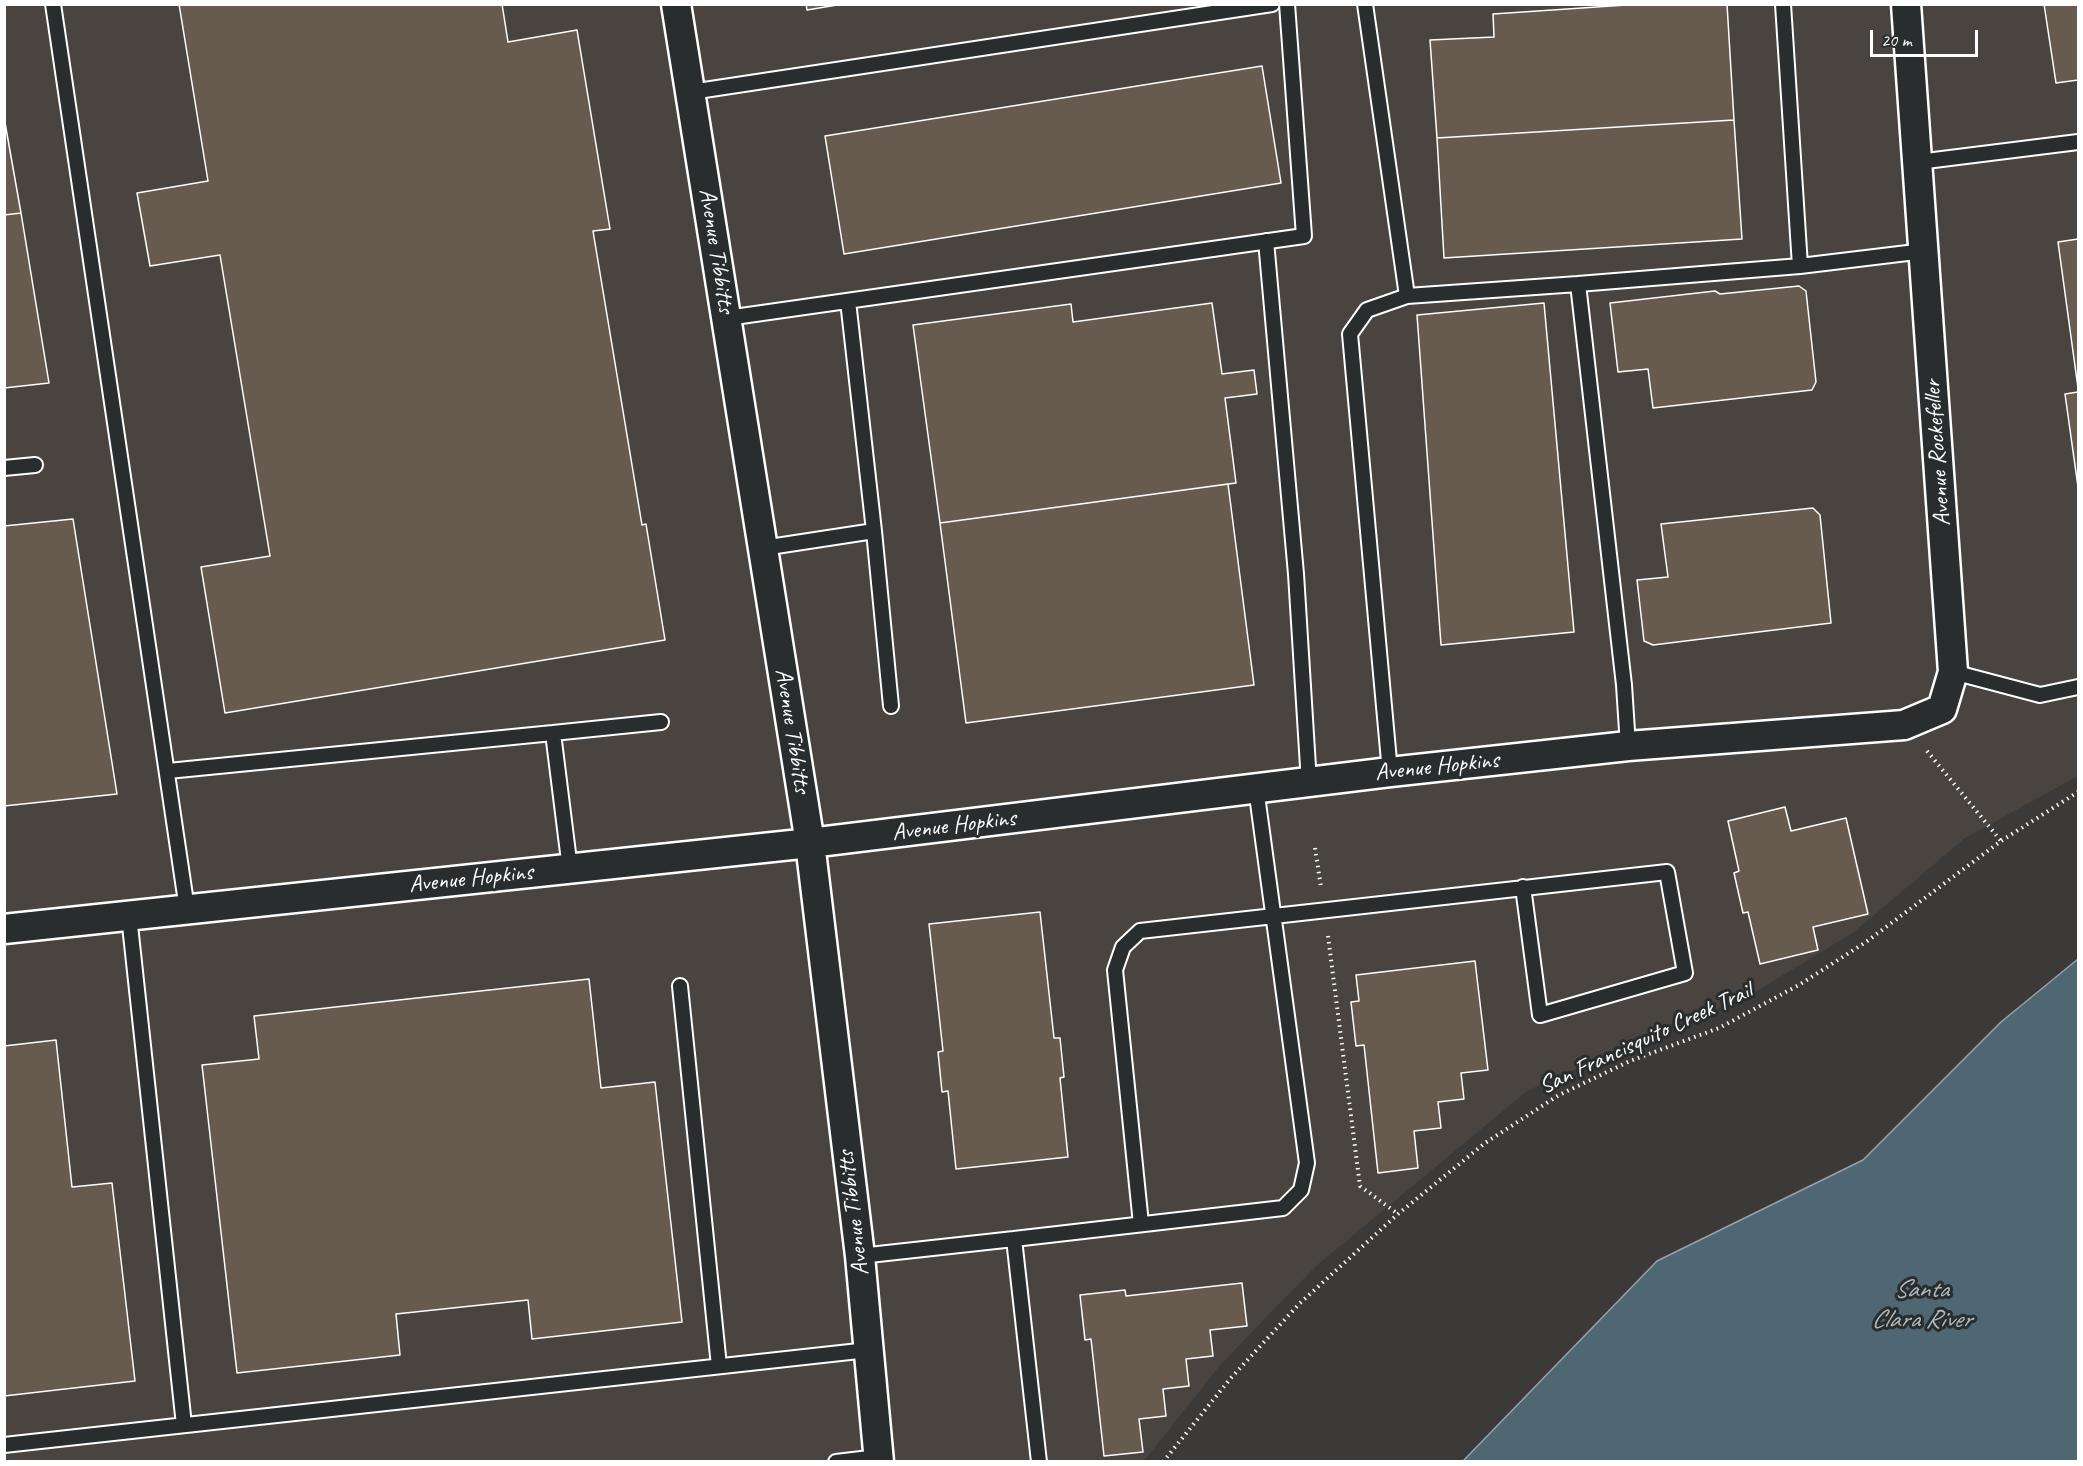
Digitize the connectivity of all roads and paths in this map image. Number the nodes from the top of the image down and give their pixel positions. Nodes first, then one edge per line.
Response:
1 (53, 4) edge
2 (676, 4) edge
3 (1272, 4) edge
4 (1287, 4) edge
5 (1365, 4) edge
6 (1783, 4) edge
7 (1906, 4) edge
8 (690, 92) junction
9 (2079, 142) edge
10 (1918, 162) junction
11 (1266, 241) junction
12 (1924, 251) junction
13 (1800, 266) junction
14 (1578, 284) junction
15 (1407, 296) junction
16 (848, 301) junction
17 (727, 318) junction
18 (35, 465) dead end
19 (4, 468) edge
20 (874, 531) junction
21 (763, 548) junction
22 (1953, 672) junction
23 (2079, 687) edge
24 (891, 706) dead end
25 (661, 722) dead end
26 (1904, 725) junction
27 (553, 733) junction
28 (1628, 746) junction
29 (168, 771) junction
30 (1390, 772) junction
31 (1309, 783) junction
32 (1256, 789) junction
33 (2079, 792) edge
34 (2001, 841) junction
35 (810, 843) junction
36 (1315, 848) dead end
37 (570, 868) junction
38 (1523, 887) junction
39 (187, 909) junction
40 (1325, 910) junction
41 (129, 916) junction
42 (1274, 917) junction
43 (4, 929) edge
44 (680, 986) dead end
45 (1398, 1214) junction
46 (1141, 1224) junction
47 (1014, 1239) junction
48 (860, 1256) junction
49 (868, 1350) junction
50 (719, 1366) junction
51 (184, 1425) junction
52 (4, 1445) edge
53 (878, 1459) edge
54 (836, 1461) edge
55 (1038, 1461) edge
56 (1163, 1461) edge

1 - 29 lane
2 - 8 street, Avenue Tibbitts
3 - 8 lane
4 - 11 lane
5 - 15 lane
6 - 13 lane
7 - 10 street, Avenue Rockefeller
8 - 17 street, Avenue Tibbitts
9 - 10 lane
10 - 12 street, Avenue Rockefeller
11 - 16 lane
11 - 31 lane
12 - 13 lane
12 - 22 street, Avenue Rockefeller
13 - 14 lane
14 - 15 lane
14 - 28 lane
15 - 30 lane
16 - 17 lane
16 - 20 lane
17 - 21 street, Avenue Tibbitts
18 - 19 lane
20 - 21 lane
20 - 24 lane
21 - 35 street, Avenue Tibbitts
22 - 23 lane
22 - 26 street, Avenue Rockefeller
25 - 27 lane
26 - 28 street, Avenue Hopkins
26 - 34 path
27 - 29 lane
27 - 37 lane
28 - 30 street, Avenue Hopkins
29 - 39 lane
30 - 31 street, Avenue Hopkins
31 - 32 street, Avenue Hopkins
32 - 35 street, Avenue Hopkins
32 - 42 lane
33 - 34 path, San Francisquito Creek Trail
34 - 45 path, San Francisquito Creek Trail
35 - 37 street, Avenue Hopkins
35 - 48 street, Avenue Tibbitts
36 - 40 path
37 - 39 street, Avenue Hopkins
38 - 38 lane
38 - 40 lane
39 - 41 street, Avenue Hopkins
40 - 42 lane
40 - 45 path
41 - 43 street, Avenue Hopkins
41 - 51 lane
42 - 46 lane
42 - 46 lane
44 - 50 lane
45 - 56 path, San Francisquito Creek Trail
46 - 47 lane
47 - 48 lane
47 - 55 lane
48 - 49 street, Avenue Tibbitts
49 - 50 lane
49 - 53 street, Avenue Tibbitts
50 - 51 lane
51 - 52 lane
53 - 54 lane

